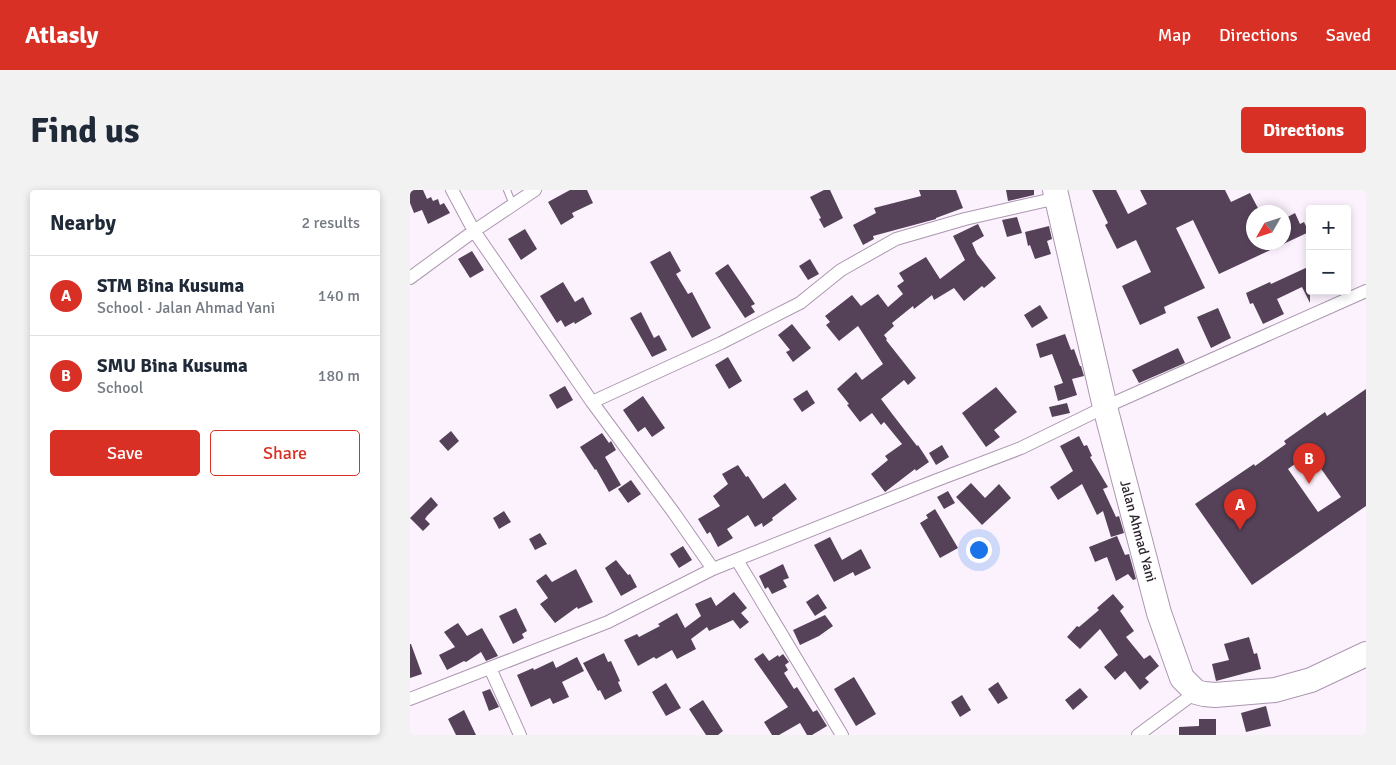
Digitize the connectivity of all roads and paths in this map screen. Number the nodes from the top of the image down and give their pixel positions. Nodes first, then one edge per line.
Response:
1 (452, 190) edge
2 (507, 190) edge
3 (535, 190) edge
4 (1056, 194) edge
5 (513, 205) junction
6 (474, 231) junction
7 (410, 278) edge
8 (1366, 291) edge
9 (592, 402) junction
10 (1105, 407) junction
11 (737, 560) junction
12 (713, 569) junction
13 (1366, 654) edge
14 (490, 668) junction
15 (1196, 692) junction
16 (410, 699) edge
17 (841, 734) edge
18 (520, 735) edge
19 (1138, 735) edge

1 - 6 street
2 - 5 lane
3 - 5 street
4 - 9 street
4 - 10 highway, Jalan Ahmad Yani
5 - 6 street
6 - 7 street
6 - 9 street
8 - 10 street
9 - 12 street
10 - 11 street
10 - 15 highway, Jalan Ahmad Yani
11 - 12 street
11 - 17 street
12 - 14 street
13 - 15 highway
14 - 16 street
14 - 18 street
15 - 19 street

